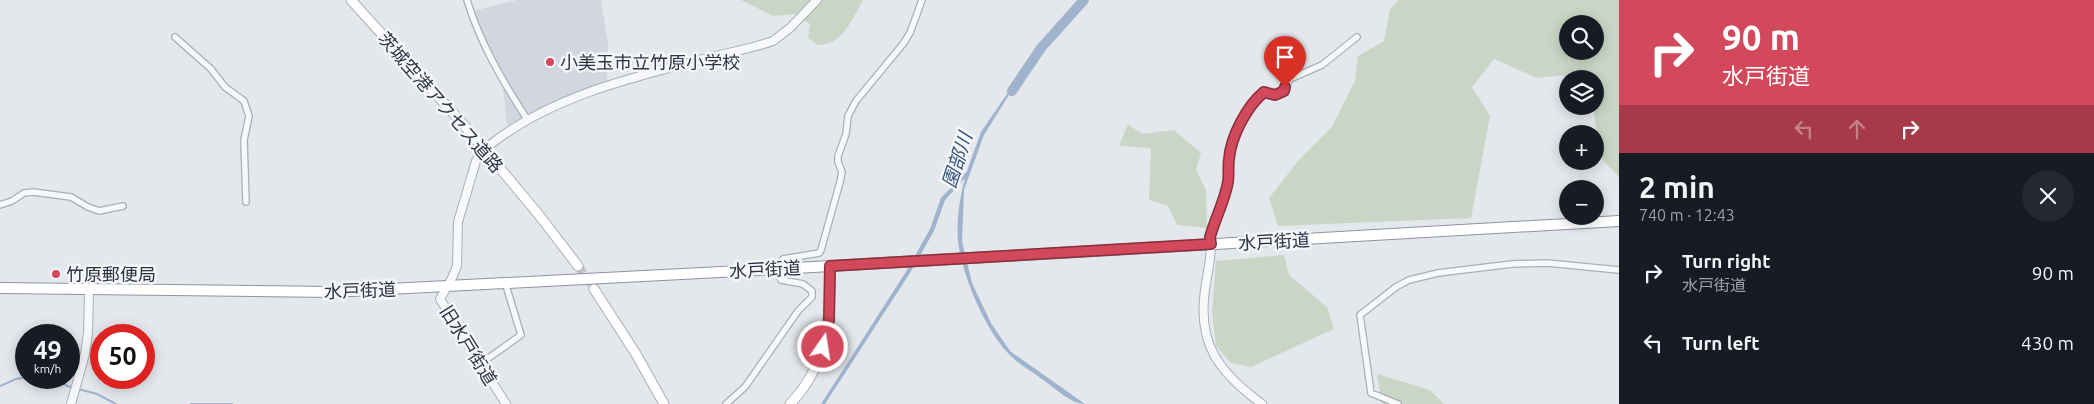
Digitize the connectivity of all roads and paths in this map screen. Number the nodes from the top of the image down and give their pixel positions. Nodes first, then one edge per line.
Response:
1 (351, 0) edge
2 (467, 0) edge
3 (817, 0) edge
4 (922, 0) edge
5 (175, 37) dead end
6 (1357, 37) dead end
7 (527, 119) junction
8 (246, 202) dead end
9 (0, 205) edge
10 (123, 206) dead end
11 (1619, 221) edge
12 (1211, 244) junction
13 (830, 266) junction
14 (576, 267) tunnel mouth
15 (778, 269) junction
16 (1619, 270) edge
17 (505, 282) junction
18 (446, 286) junction
19 (0, 288) edge
20 (89, 290) junction
21 (480, 364) junction
22 (71, 404) edge
23 (506, 404) edge
24 (657, 404) edge
25 (664, 404) edge
26 (726, 404) edge
27 (790, 404) edge
28 (1262, 404) edge
29 (1398, 404) edge

1 - 14 main road, 茨城空港アクセス道路
2 - 7 street
3 - 7 street
4 - 15 street
5 - 8 street
6 - 12 street
7 - 18 street, bridge
9 - 10 street
11 - 12 highway, 水戸街道
12 - 13 highway, 水戸街道
12 - 28 street
13 - 15 highway, 水戸街道
13 - 27 main road
15 - 17 highway, 水戸街道
15 - 26 street
16 - 29 street
17 - 18 highway, 水戸街道
17 - 21 street
18 - 20 highway, 水戸街道
18 - 21 street, 旧水戸街道
19 - 20 highway, 水戸街道
20 - 22 street
21 - 23 street, 旧水戸街道
24 - 25 main road

